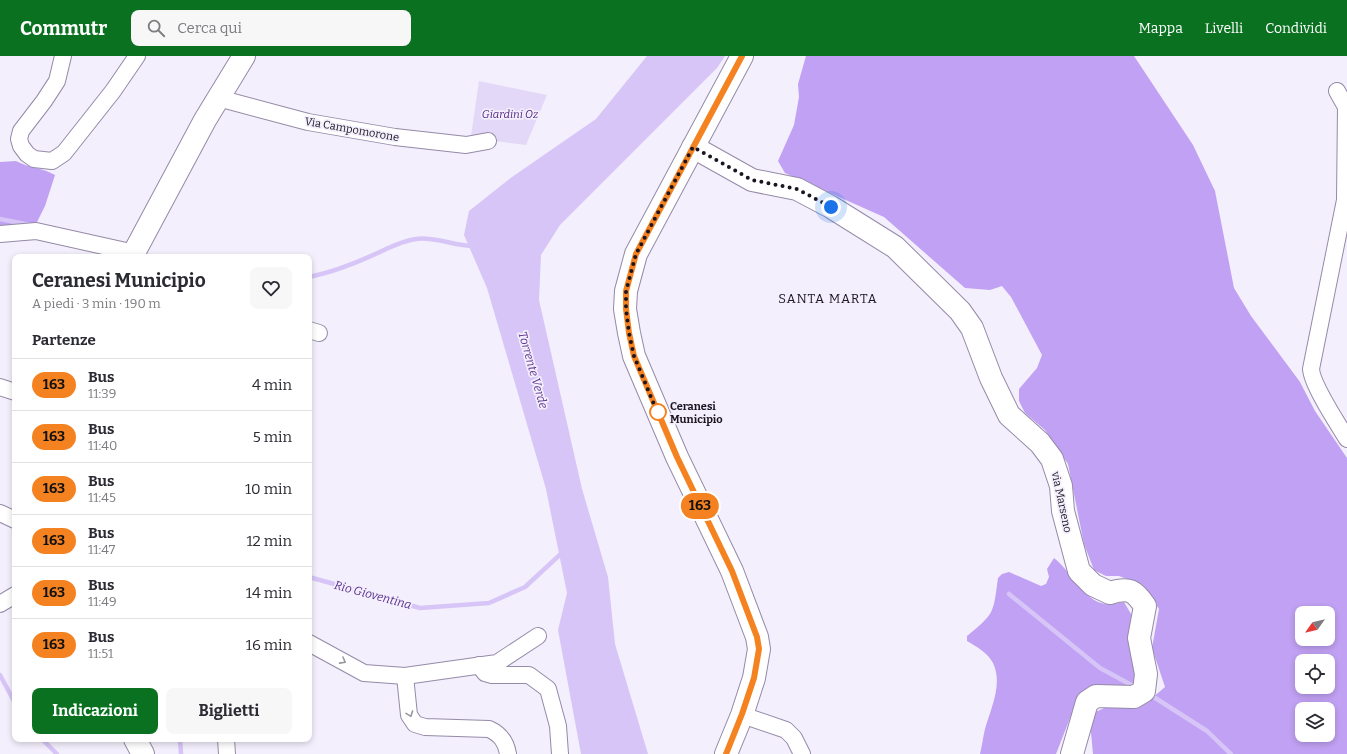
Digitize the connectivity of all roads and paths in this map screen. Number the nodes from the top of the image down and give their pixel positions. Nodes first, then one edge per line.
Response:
1 (62, 56) edge
2 (137, 56) edge
3 (244, 56) edge
4 (742, 56) edge
5 (1337, 91) dead end
6 (218, 98) junction
7 (488, 141) dead end
8 (693, 147) junction
9 (0, 234) edge
10 (131, 254) edge
11 (136, 254) edge
12 (0, 387) edge
13 (12, 391) edge
14 (1347, 439) edge
15 (0, 513) edge
16 (12, 519) edge
17 (12, 597) edge
18 (0, 604) edge
19 (538, 636) dead end
20 (312, 645) edge
21 (479, 665) junction
22 (405, 676) junction
23 (742, 714) junction
24 (137, 742) edge
25 (226, 742) edge
26 (143, 754) edge
27 (227, 754) edge
28 (508, 754) edge
29 (560, 754) edge
30 (726, 754) edge
31 (802, 754) edge
32 (1072, 754) edge

1 - 2 street
3 - 6 main road
4 - 8 main road
5 - 14 street
6 - 7 street, Via Campomorone
6 - 11 main road
8 - 23 main road
8 - 32 main road, via Marseno
9 - 10 street
12 - 13 street
15 - 16 street
17 - 18 street
19 - 21 street
20 -> 22 street
21 - 22 street
21 - 29 street
22 -> 28 street
23 - 30 main road
23 - 31 street
24 - 26 main road
25 - 27 street

